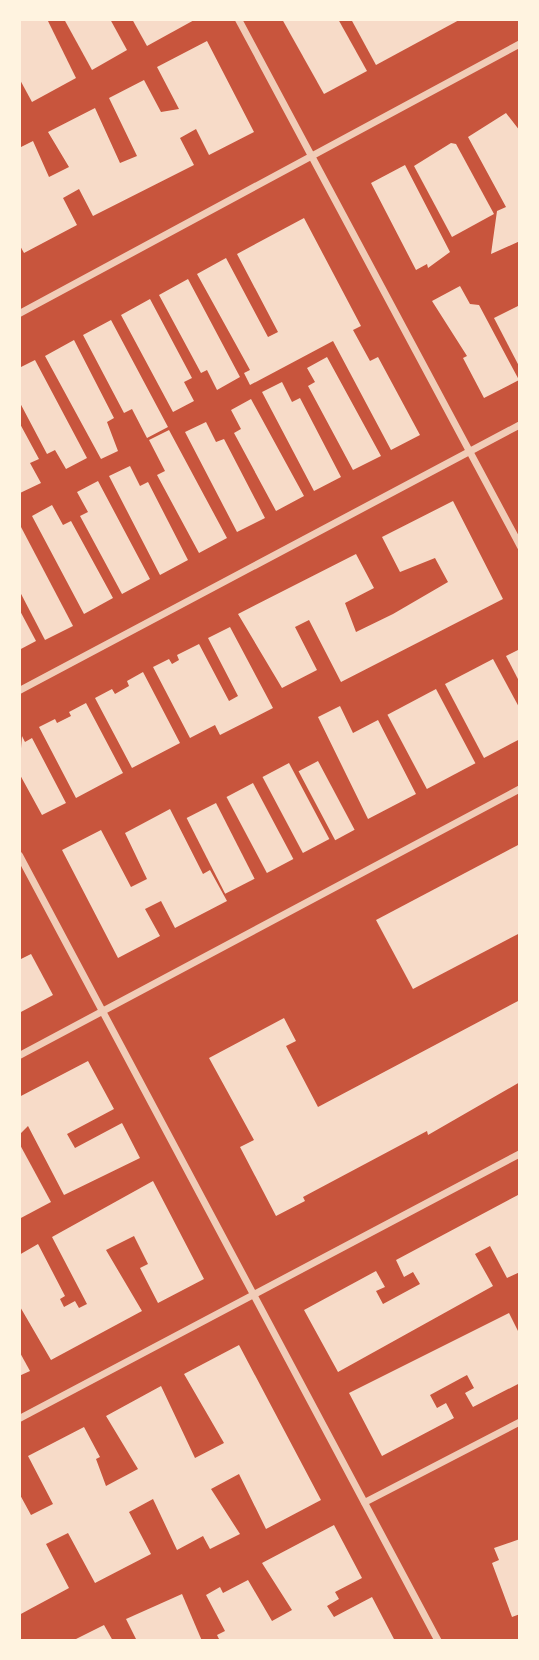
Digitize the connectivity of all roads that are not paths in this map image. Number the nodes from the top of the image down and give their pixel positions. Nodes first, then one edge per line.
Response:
1 (238, 19) edge
2 (520, 43) edge
3 (313, 156) junction
4 (19, 313) edge
5 (520, 424) edge
6 (469, 451) junction
7 (520, 546) edge
8 (19, 690) edge
9 (520, 788) edge
10 (19, 855) edge
11 (101, 1012) junction
12 (19, 1055) edge
13 (520, 1153) edge
14 (253, 1294) junction
15 (19, 1418) edge
16 (520, 1421) edge
17 (365, 1502) junction
18 (438, 1641) edge

1 - 3 street
2 - 3 street
3 - 4 street
3 - 6 street
5 - 6 street
6 - 7 street
6 - 8 street
9 - 11 street
10 - 11 street
11 - 12 street
11 - 14 street
13 - 14 street
14 - 15 street
14 - 17 street
16 - 17 street
17 - 18 street

